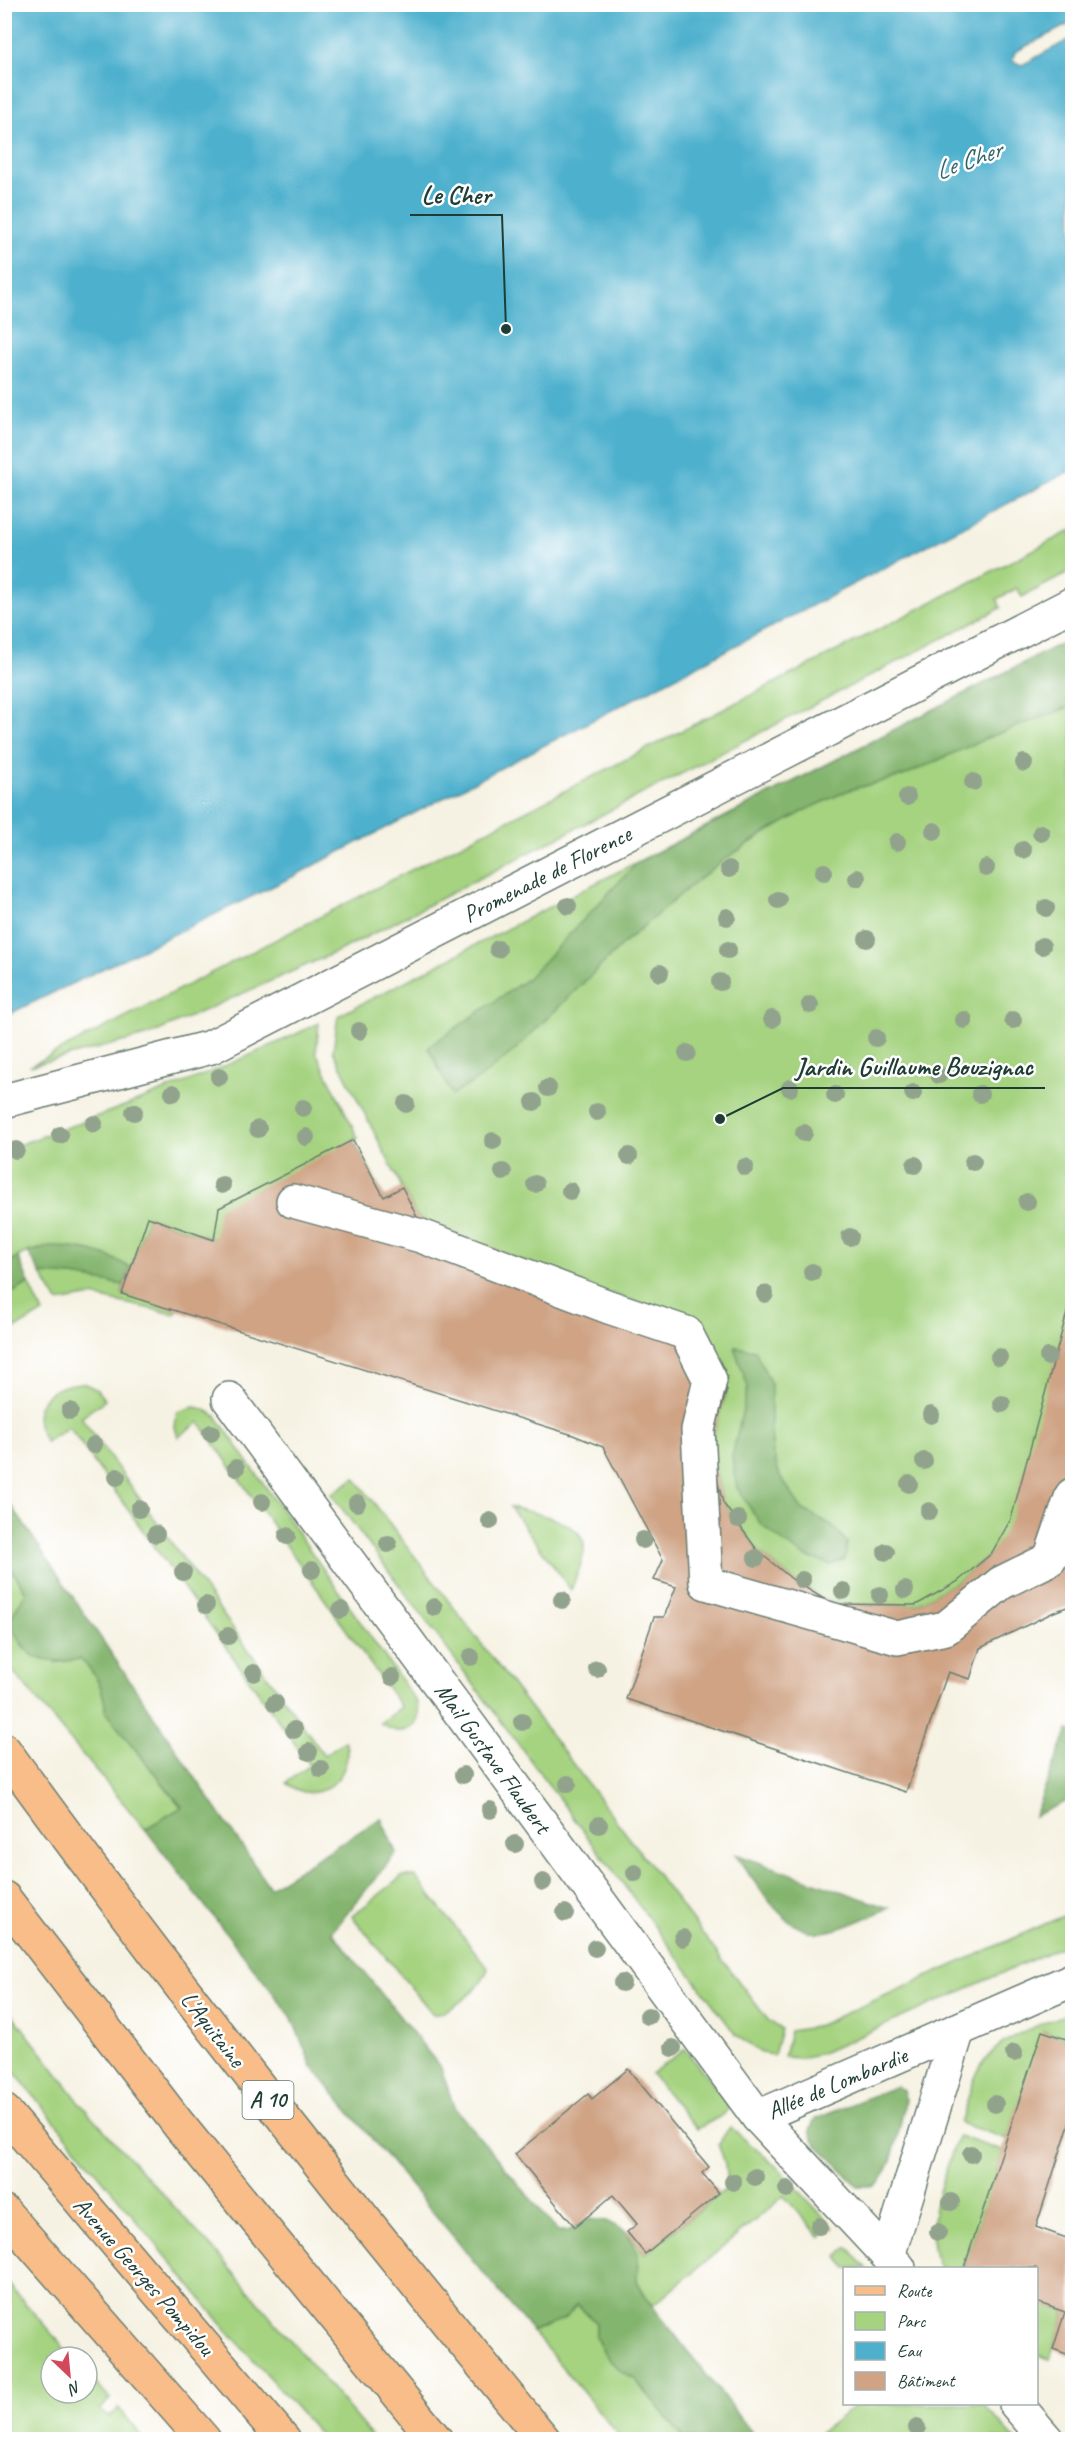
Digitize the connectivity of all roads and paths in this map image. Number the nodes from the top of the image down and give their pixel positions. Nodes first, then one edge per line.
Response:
1 (1072, 603) edge
2 (4, 1101) edge
3 (293, 1201) dead end
4 (229, 1399) dead end
5 (1072, 1495) edge
6 (4, 1750) edge
7 (4, 1898) edge
8 (1072, 1980) edge
9 (958, 2030) junction
10 (4, 2111) edge
11 (758, 2117) junction
12 (4, 2211) edge
13 (894, 2262) edge
14 (1018, 2405) edge
15 (277, 2435) edge
16 (204, 2439) edge
17 (436, 2439) edge
18 (544, 2439) edge
19 (1047, 2439) edge

1 - 2 street, Promenade de Florence
3 - 5 street
4 - 11 street, Mail Gustave Flaubert
6 - 18 main road, L'Aquitaine / A 10
7 - 17 main road
8 - 9 street, Allée de Lombardie
9 - 11 street, Allée de Lombardie
9 - 13 street
10 - 15 main road, Avenue Georges Pompidou
11 - 13 street, Allée de Lombardie
12 - 16 main road
14 - 19 street

